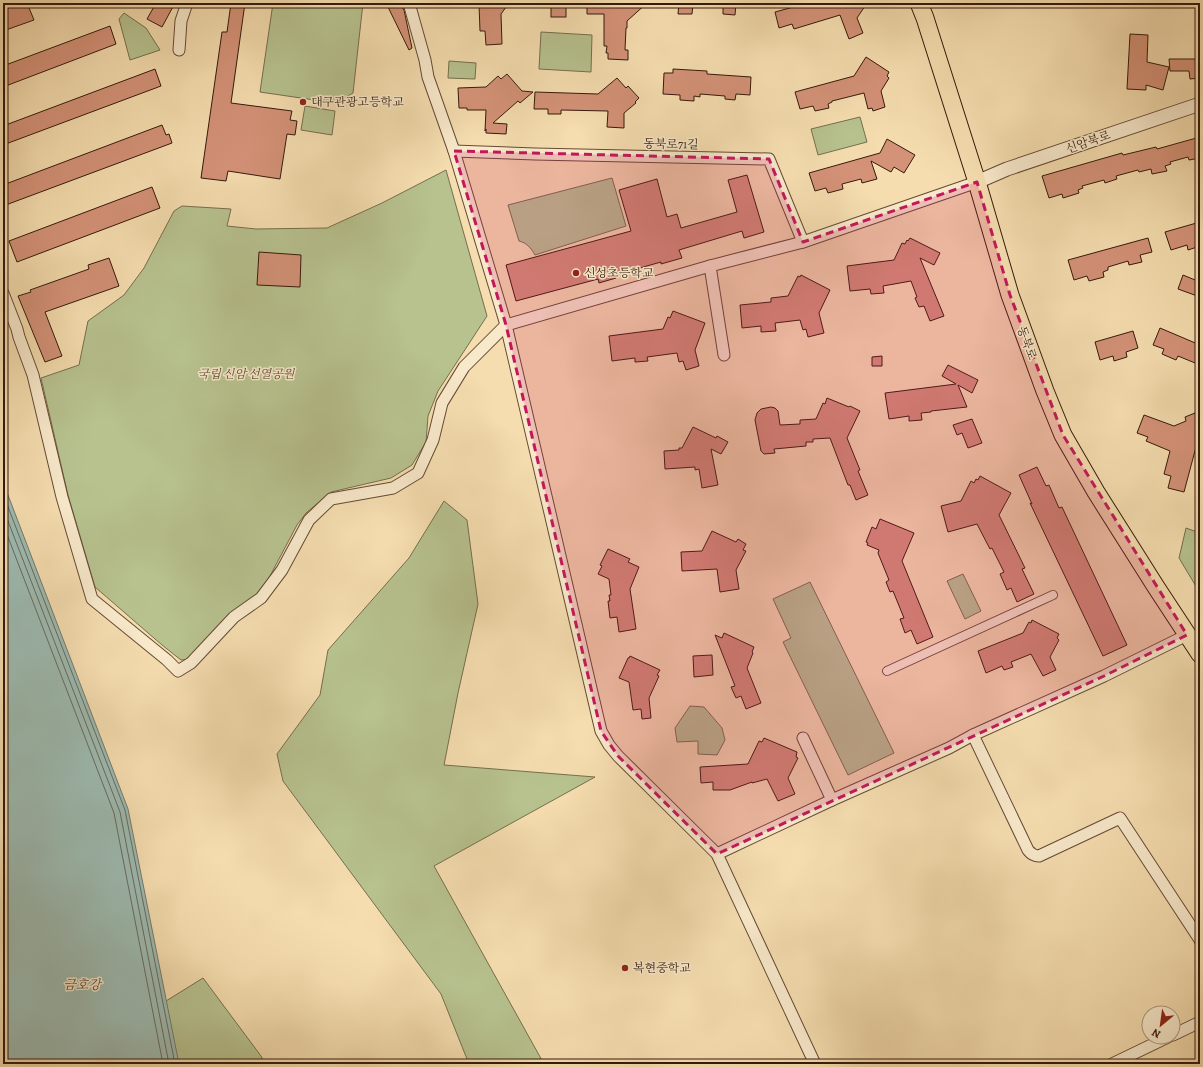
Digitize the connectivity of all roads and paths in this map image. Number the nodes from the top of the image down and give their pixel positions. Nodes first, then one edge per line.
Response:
1 (187, 3) edge
2 (409, 3) edge
3 (919, 3) edge
4 (179, 50) dead end
5 (1200, 104) edge
6 (454, 151) junction
7 (977, 182) junction
8 (803, 242) junction
9 (710, 266) junction
10 (3, 293) edge
11 (506, 325) junction
12 (724, 355) dead end
13 (1053, 596) dead end
14 (1187, 635) junction
15 (1200, 654) edge
16 (887, 671) dead end
17 (973, 735) junction
18 (803, 738) dead end
19 (832, 800) junction
20 (717, 854) junction
21 (1200, 940) edge
22 (1200, 1022) edge
23 (1181, 1031) edge
24 (1151, 1045) edge
25 (815, 1064) edge
26 (1112, 1064) edge

1 - 4 street
2 - 6 street
3 - 7 main road, 동북로
5 - 7 street, 신암북로
6 - 8 street, 동북로71길
6 - 11 street
7 - 8 street
7 - 14 main road, 동북로
8 - 9 street
9 - 11 street
9 - 12 street
10 - 11 street
11 - 20 street
13 - 16 street
14 - 15 main road, 동북로
14 - 17 street
17 - 19 street
17 - 21 street
18 - 19 street
19 - 20 street
20 - 25 street
22 - 23 street
24 - 26 street

